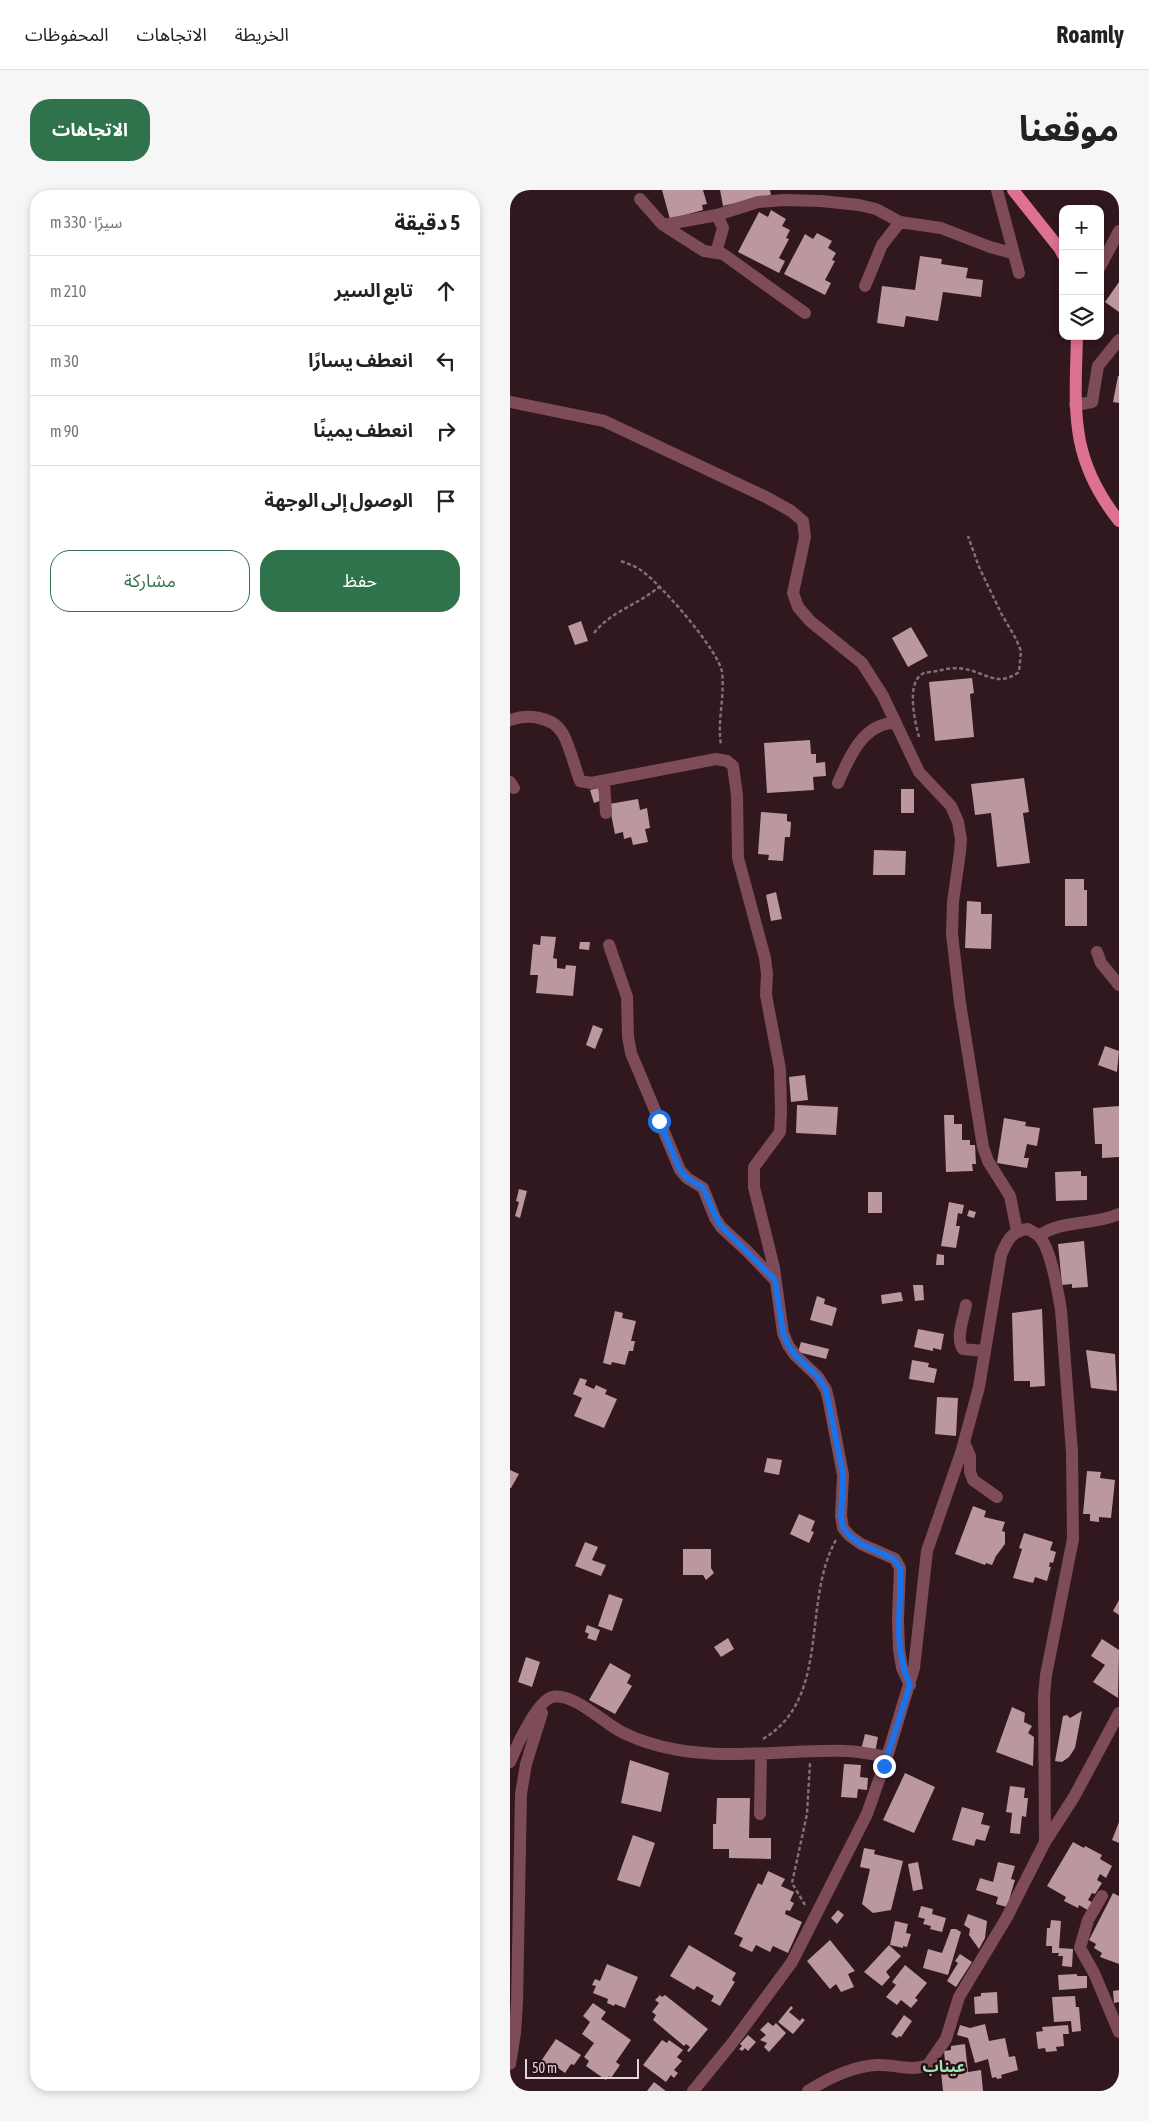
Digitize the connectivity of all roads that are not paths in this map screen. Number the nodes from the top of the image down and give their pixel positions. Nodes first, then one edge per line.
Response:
1 (997, 190) edge
2 (1013, 190) edge
3 (640, 199) dead end
4 (717, 215) junction
5 (900, 222) junction
6 (663, 225) junction
7 (1119, 231) edge
8 (1060, 250) edge
9 (716, 253) junction
10 (1012, 253) junction
11 (1104, 259) edge
12 (1019, 273) dead end
13 (864, 286) dead end
14 (805, 313) dead end
15 (1077, 340) edge
16 (1119, 340) edge
17 (510, 402) edge
18 (1075, 405) junction
19 (1119, 521) edge
20 (510, 720) edge
21 (896, 723) junction
22 (604, 781) junction
23 (838, 783) dead end
24 (606, 813) dead end
25 (609, 945) dead end
26 (1097, 952) dead end
27 (1119, 985) edge
28 (1119, 1214) edge
29 (1017, 1230) junction
30 (1039, 1236) junction
31 (775, 1280) junction
32 (966, 1305) dead end
33 (984, 1351) junction
34 (964, 1442) junction
35 (997, 1497) dead end
36 (910, 1685) junction
37 (545, 1699) junction
38 (1119, 1713) edge
39 (761, 1754) junction
40 (887, 1757) junction
41 (510, 1762) edge
42 (760, 1814) dead end
43 (1045, 1842) junction
44 (1102, 1896) dead end
45 (1119, 2032) edge
46 (510, 2064) edge
47 (693, 2091) edge
48 (808, 2091) edge

1 - 10 street
2 - 8 main road
3 - 6 street
4 - 5 street
4 - 6 street
4 - 9 street
5 - 10 street
5 - 13 street
6 - 9 street
7 - 11 street
9 - 14 street
10 - 12 street
15 - 18 main road
16 - 18 street
17 - 21 street
18 - 19 main road
20 - 22 street
21 - 23 street
21 - 29 street
22 - 24 street
22 - 31 street
25 - 31 street
26 - 27 street
28 - 30 street
29 - 30 street
29 - 33 street
30 - 43 street
31 - 36 street
32 - 33 street
33 - 34 street
34 - 35 street
34 - 36 street
36 - 40 street
37 - 39 street
37 - 41 street
37 - 46 street
38 - 43 street
39 - 40 street
39 - 42 street
40 - 47 street
43 - 48 street
44 - 45 street

